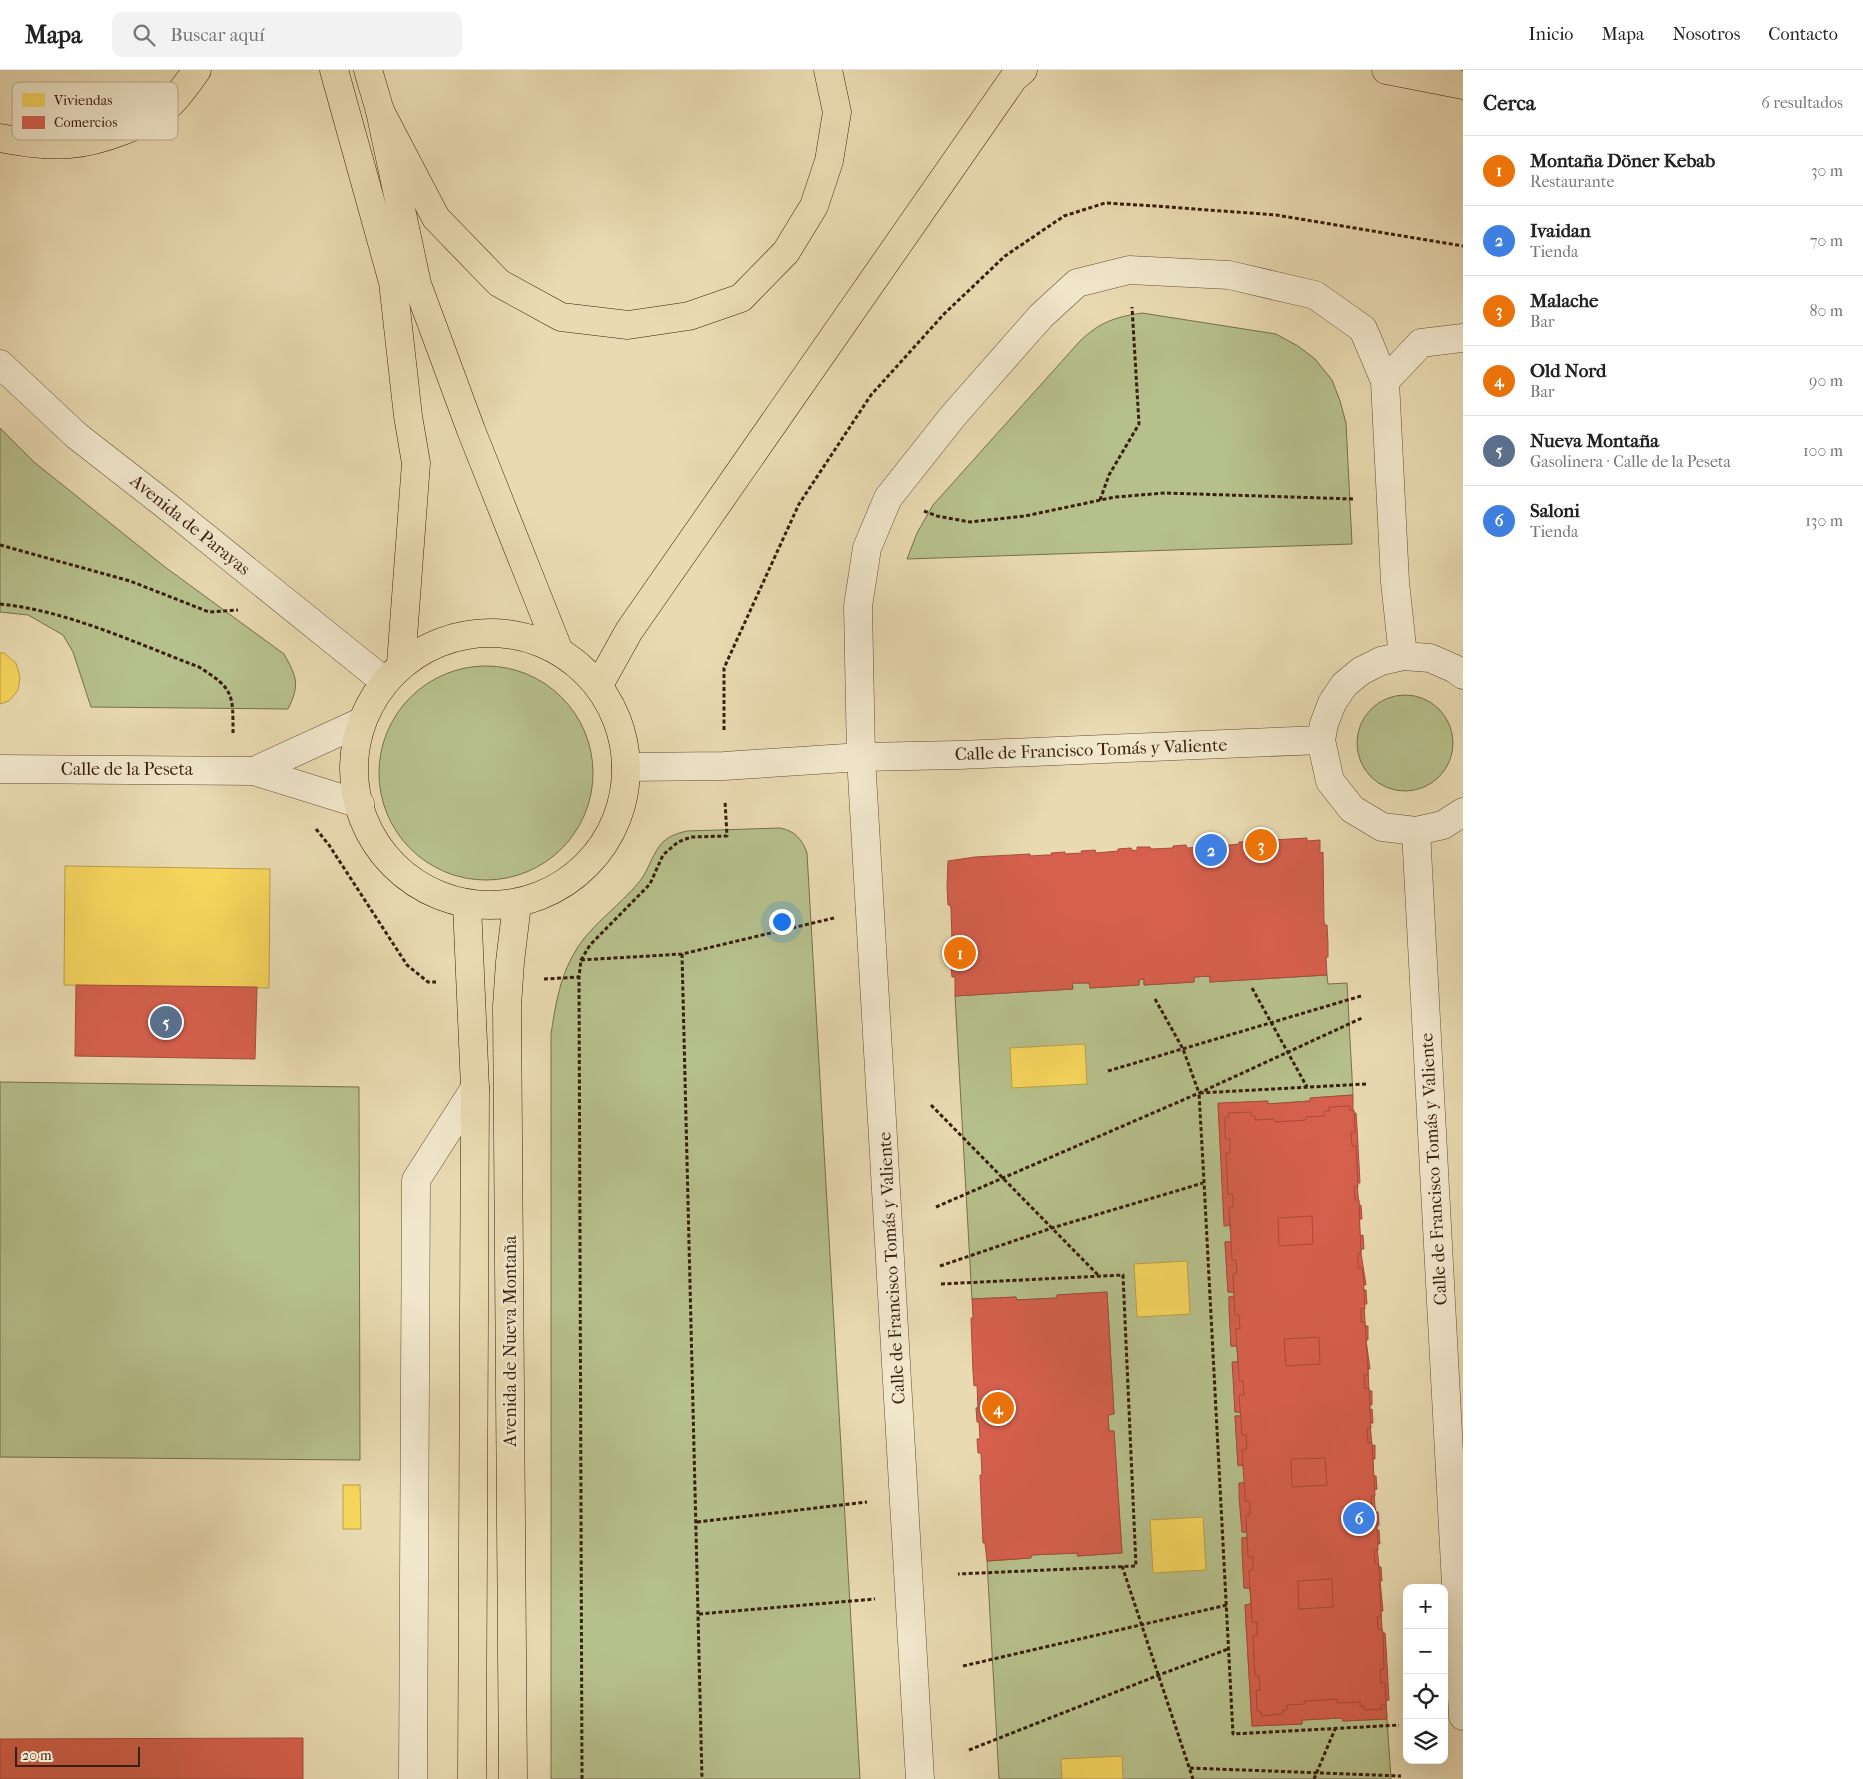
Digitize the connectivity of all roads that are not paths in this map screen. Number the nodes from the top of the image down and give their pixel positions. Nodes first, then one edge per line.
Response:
1 (197, 70) edge
2 (334, 70) edge
3 (368, 70) edge
4 (828, 70) edge
5 (1023, 70) edge
6 (1386, 70) edge
7 (1463, 85) edge
8 (178, 94) edge
9 (380, 111) junction
10 (0, 138) edge
11 (88, 140) edge
12 (1463, 338) edge
13 (0, 364) edge
14 (1385, 381) junction
15 (559, 651) junction
16 (1403, 656) junction
17 (392, 673) junction
18 (1463, 676) edge
19 (598, 685) junction
20 (361, 722) junction
21 (1321, 740) junction
22 (862, 757) junction
23 (626, 767) junction
24 (0, 769) edge
25 (254, 771) junction
26 (360, 804) junction
27 (1463, 812) edge
28 (1416, 831) junction
29 (517, 904) junction
30 (467, 905) junction
31 (475, 1088) junction
32 (1463, 1716) edge
33 (413, 1779) edge
34 (472, 1779) edge
35 (514, 1779) edge
36 (920, 1779) edge

1 - 8 main road
2 - 17 main road
3 - 9 main road
4 - 9 main road
5 - 19 main road
6 - 7 main road
9 - 15 main road
10 - 11 main road
12 - 14 street
13 - 17 street, Avenida de Parayas
14 - 16 street, Calle de Francisco Tomás y Valiente
14 - 22 street, Calle de Francisco Tomás y Valiente
15 - 17 main road
15 - 19 main road
16 - 18 street
16 - 21 street
17 - 20 main road
19 - 23 main road
20 - 25 street, Calle de la Peseta
20 - 26 main road
21 - 22 street, Calle de Francisco Tomás y Valiente
21 - 28 street
22 - 23 street, Calle de Francisco Tomás y Valiente
22 - 36 street, Calle de Francisco Tomás y Valiente
23 - 29 main road
24 - 25 street, Calle de la Peseta
25 - 26 street, Calle de la Peseta
26 - 30 main road
27 - 28 street
28 - 32 street, Calle de Francisco Tomás y Valiente
29 - 30 main road
29 - 35 main road, Avenida de Nueva Montaña
30 - 31 main road, Avenida de Nueva Montaña
31 - 33 street
31 - 34 main road, Avenida de Nueva Montaña

